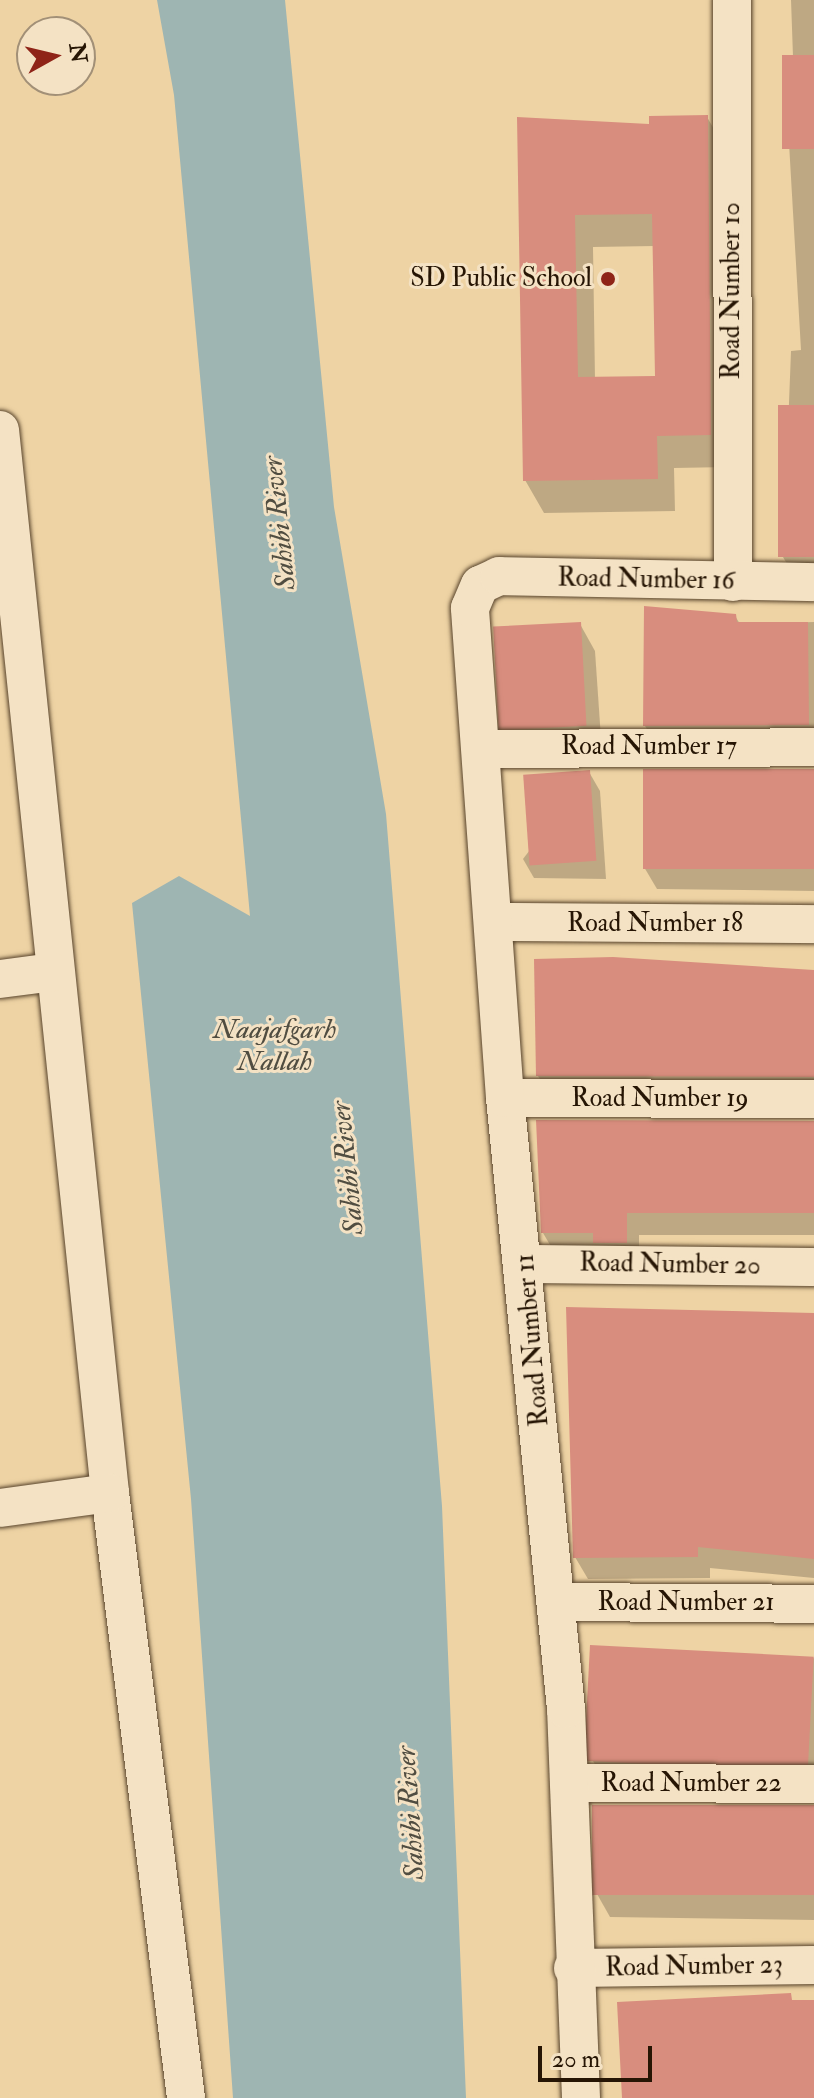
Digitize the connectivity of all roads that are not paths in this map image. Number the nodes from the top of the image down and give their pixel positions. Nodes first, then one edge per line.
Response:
1 (732, 0) edge
2 (0, 430) edge
3 (733, 582) junction
4 (814, 582) edge
5 (480, 585) joint
6 (814, 747) edge
7 (484, 749) junction
8 (497, 922) junction
9 (814, 924) edge
10 (53, 972) junction
11 (0, 979) edge
12 (505, 1098) junction
13 (814, 1099) edge
14 (527, 1264) junction
15 (814, 1267) edge
16 (110, 1493) junction
17 (0, 1508) edge
18 (557, 1602) junction
19 (814, 1604) edge
20 (569, 1783) junction
21 (814, 1784) edge
22 (814, 1965) edge
23 (573, 1968) junction
24 (186, 2098) edge
25 (581, 2098) edge

1 - 3 street, Road Number 10
2 - 10 street
3 - 4 street, Road Number 16
3 - 5 street, Road Number 16
5 - 7 street, Road Number 11
6 - 7 street, Road Number 17
7 - 8 street, Road Number 11
8 - 9 street, Road Number 18
8 - 12 street, Road Number 11
10 - 11 street
10 - 16 street
12 - 13 street, Road Number 19
12 - 14 street, Road Number 11
14 - 15 street, Road Number 20
14 - 18 street, Road Number 11
16 - 17 street
16 - 24 street
18 - 19 street, Road Number 21
18 - 20 street, Road Number 11
20 - 21 street, Road Number 22
20 - 23 street, Road Number 11
22 - 23 street, Road Number 23
23 - 25 street, Road Number 11

